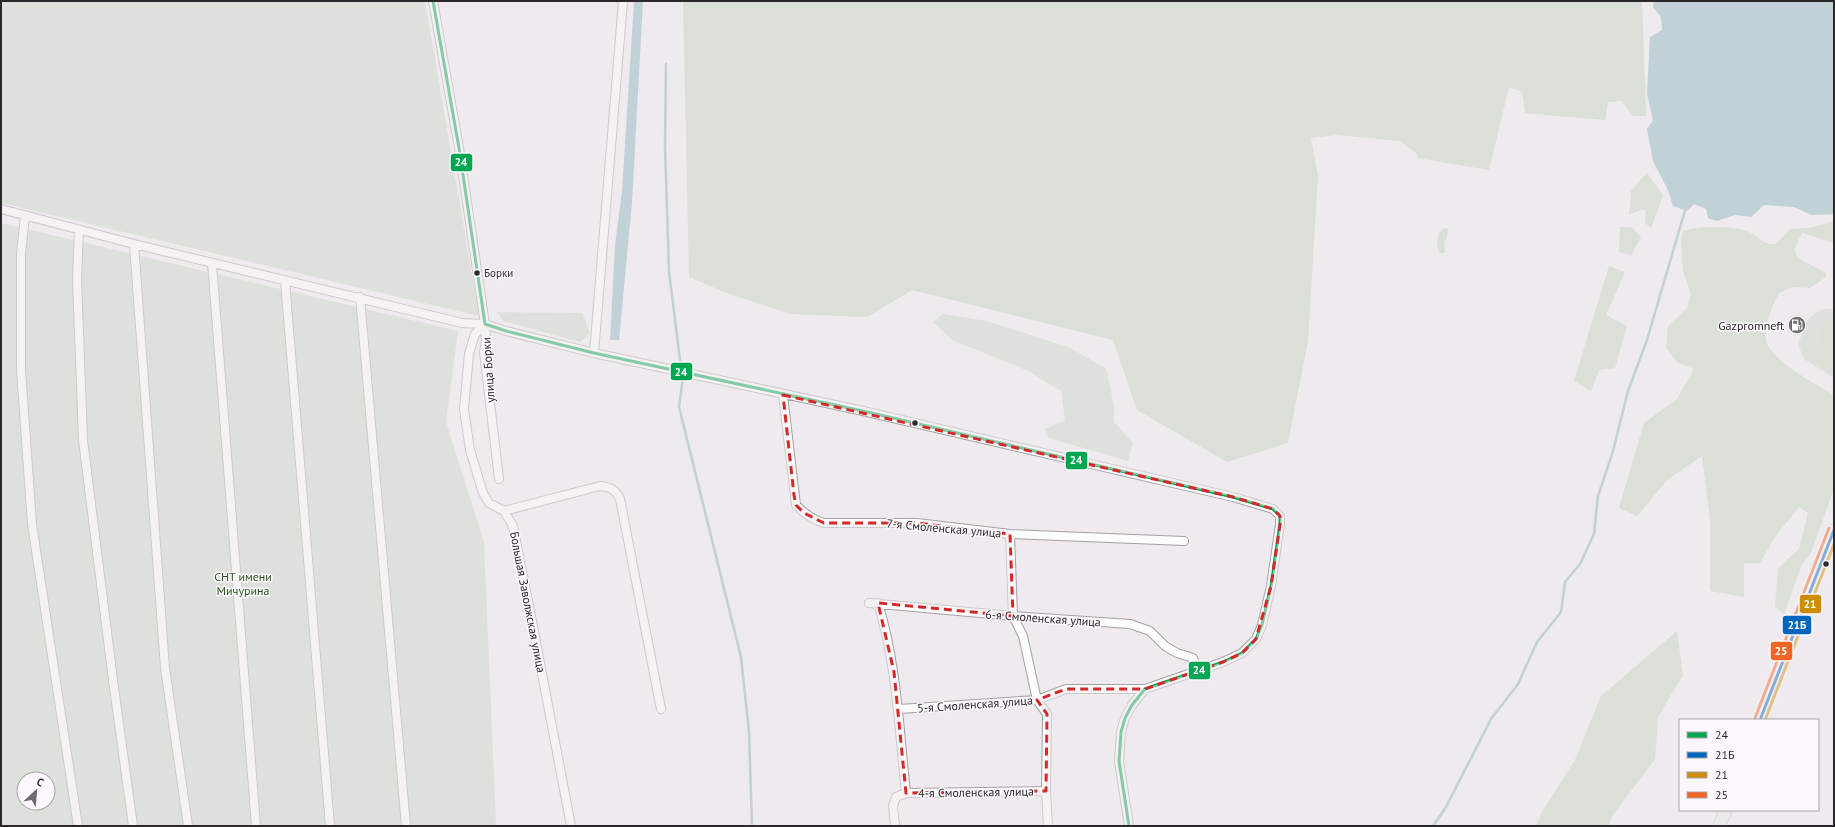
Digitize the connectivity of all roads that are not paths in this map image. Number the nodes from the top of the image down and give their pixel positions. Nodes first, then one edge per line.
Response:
1 (433, 1) edge
2 (623, 1) edge
3 (1, 209) edge
4 (25, 216) junction
5 (79, 230) junction
6 (134, 244) junction
7 (212, 263) junction
8 (286, 280) junction
9 (360, 297) junction
10 (485, 324) junction
11 (594, 353) junction
12 (783, 395) junction
13 (499, 479) dead end
14 (504, 511) junction
15 (1834, 530) edge
16 (1010, 534) junction
17 (1184, 541) dead end
18 (869, 603) dead end
19 (878, 603) junction
20 (1013, 616) junction
21 (1198, 671) junction
22 (1145, 689) junction
23 (1037, 700) junction
24 (661, 709) dead end
25 (899, 709) junction
26 (1760, 719) edge
27 (1046, 791) junction
28 (906, 793) junction
29 (1726, 811) edge
30 (78, 826) edge
31 (133, 826) edge
32 (188, 826) edge
33 (256, 826) edge
34 (330, 826) edge
35 (406, 826) edge
36 (571, 826) edge
37 (895, 826) edge
38 (1048, 826) edge
39 (1129, 826) edge
40 (1720, 826) edge

1 - 10 street, улица Борки
2 - 11 street
3 - 4 street
4 - 5 street
4 - 30 street
5 - 6 street
5 - 31 street
6 - 7 street
6 - 32 street
7 - 8 street
7 - 33 street
8 - 9 street
8 - 34 street
9 - 10 street
9 - 35 street
10 - 11 street
10 - 13 street, улица Борки
10 - 14 street, Большая Заволжская улица
11 - 12 street
12 - 16 street, 7-я Смоленская улица
12 - 21 street
14 - 24 street
14 - 36 street, Большая Заволжская улица
15 - 26 main road
16 - 17 street, 7-я Смоленская улица
16 - 20 street
18 - 19 street, 6-я Смоленская улица
19 - 20 street, 6-я Смоленская улица
19 - 25 street
20 - 21 street, 6-я Смоленская улица
20 - 23 street
21 - 22 street
22 - 23 street, 5-я Смоленская улица
22 - 39 street
23 - 25 street, 5-я Смоленская улица
23 - 27 street
25 - 28 street
27 - 28 street, 4-я Смоленская улица
27 - 38 street
28 - 37 street
29 - 40 main road

